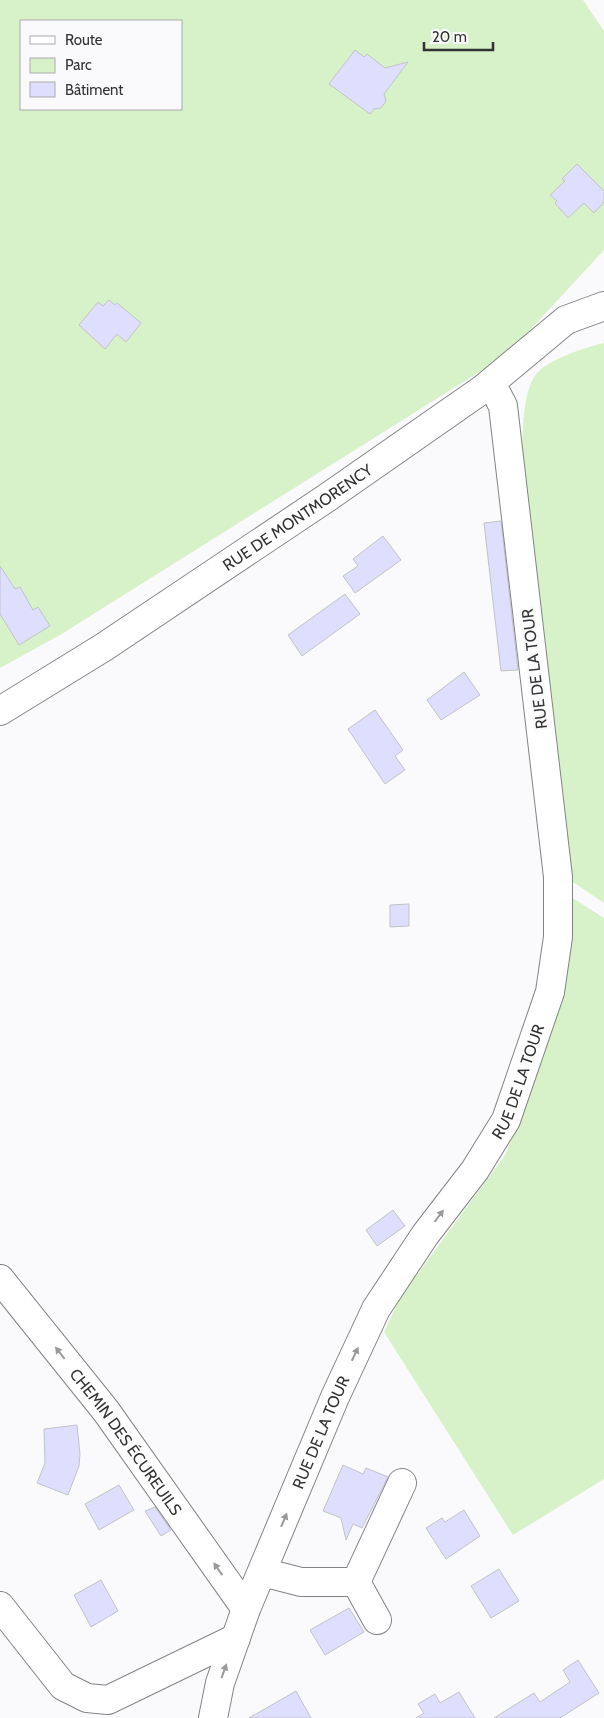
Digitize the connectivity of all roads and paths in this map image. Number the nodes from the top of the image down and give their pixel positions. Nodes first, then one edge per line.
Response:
1 (598, 310) edge
2 (491, 384) junction
3 (0, 711) edge
4 (0, 1279) edge
5 (402, 1484) dead end
6 (262, 1572) junction
7 (356, 1582) junction
8 (0, 1606) edge
9 (246, 1609) junction
10 (377, 1620) dead end
11 (236, 1638) junction
12 (213, 1718) edge

1 - 2 street, RUE DE MONTMORENCY
2 - 3 street, RUE DE MONTMORENCY
6 -> 2 street, RUE DE LA TOUR
9 -> 4 street, CHEMIN DES ÉCUREUILS
5 - 7 street
6 - 7 street
6 - 9 street, RUE DE LA TOUR
7 - 10 street
8 - 11 street
9 - 11 street, RUE DE LA TOUR
12 -> 11 street, RUE DE LA TOUR

